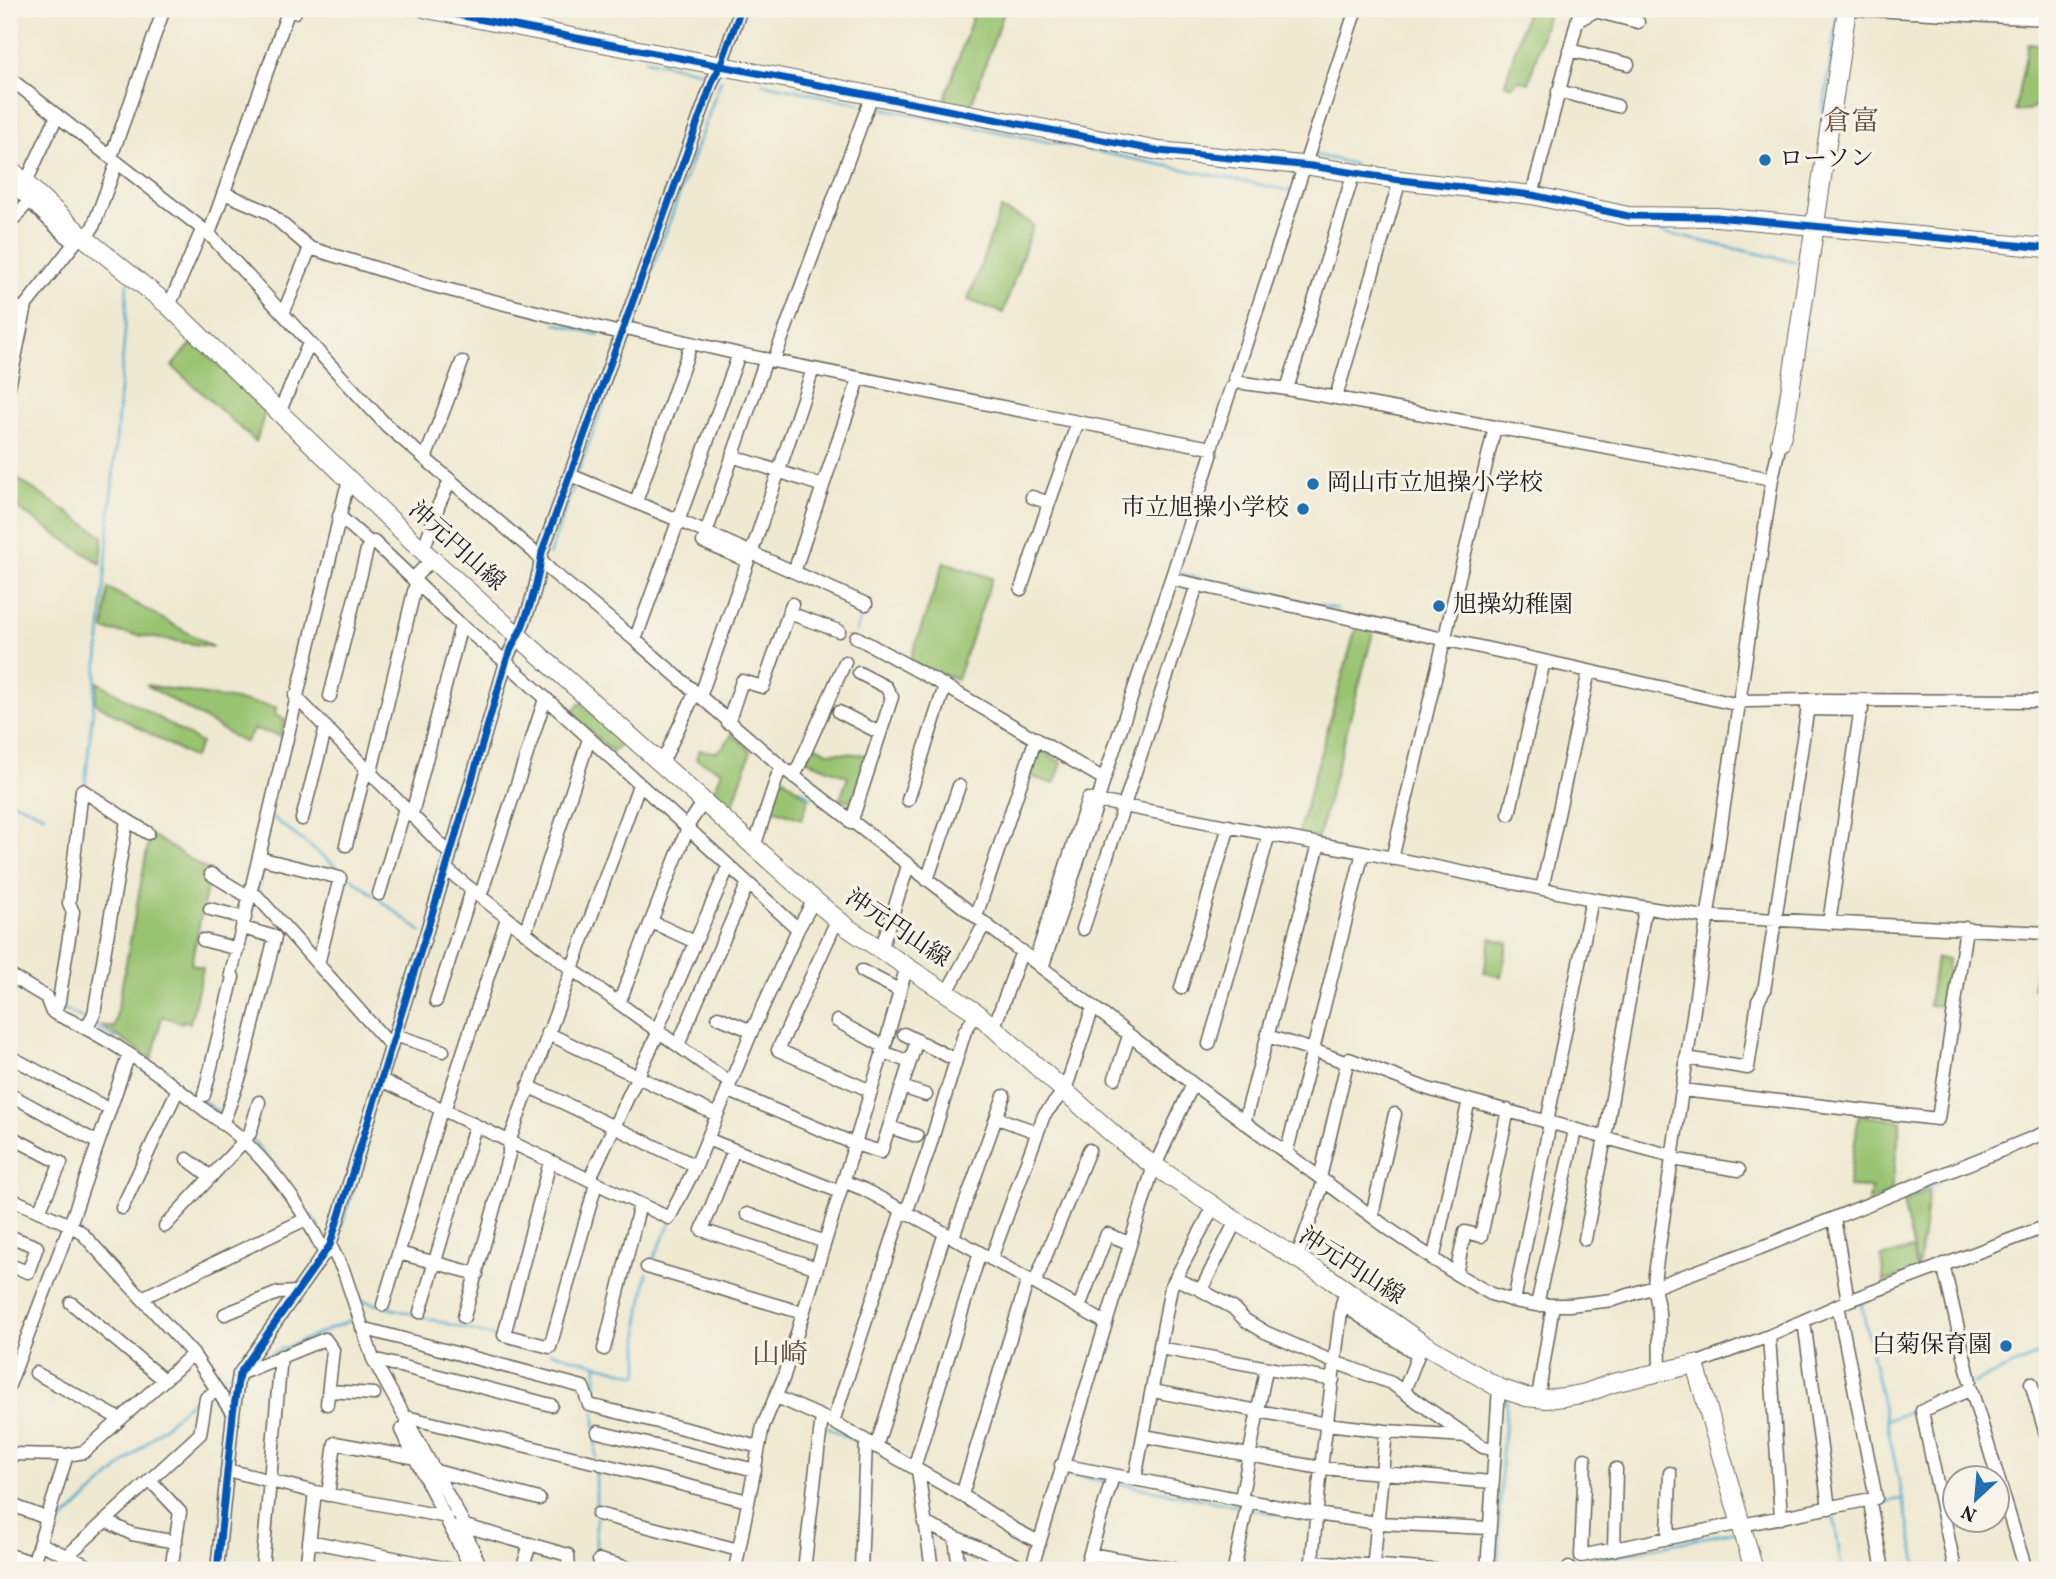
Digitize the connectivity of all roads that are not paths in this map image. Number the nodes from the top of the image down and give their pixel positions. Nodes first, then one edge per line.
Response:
1 (164, 9) edge
2 (427, 9) edge
3 (741, 9) edge
4 (1356, 9) edge
5 (1847, 9) edge
6 (1853, 9) edge
7 (289, 10) edge
8 (2047, 19) edge
9 (1638, 22) dead end
10 (1569, 50) junction
11 (1628, 64) dead end
12 (720, 66) junction
13 (9, 78) edge
14 (1559, 91) junction
15 (872, 95) junction
16 (1617, 106) dead end
17 (56, 118) junction
18 (114, 163) junction
19 (1305, 166) junction
20 (9, 169) edge
21 (1354, 172) junction
22 (1400, 180) junction
23 (21, 189) edge
24 (224, 193) junction
25 (1532, 195) junction
26 (9, 224) edge
27 (1813, 226) junction
28 (203, 233) junction
29 (80, 239) junction
30 (310, 248) junction
31 (2047, 248) edge
32 (9, 301) edge
33 (169, 306) junction
34 (24, 313) junction
35 (283, 314) junction
36 (626, 330) junction
37 (308, 345) junction
38 (690, 347) junction
39 (738, 357) junction
40 (770, 360) junction
41 (461, 362) dead end
42 (812, 372) junction
43 (858, 382) junction
44 (1236, 382) junction
45 (9, 387) edge
46 (1287, 389) junction
47 (1336, 397) junction
48 (279, 413) junction
49 (1076, 425) junction
50 (1494, 430) junction
51 (1780, 443) joint
52 (1211, 447) junction
53 (732, 456) junction
54 (425, 459) junction
55 (778, 471) junction
56 (575, 477) junction
57 (1769, 479) junction
58 (449, 483) junction
59 (823, 486) junction
60 (349, 487) junction
61 (1032, 497) dead end
62 (636, 502) junction
63 (1049, 503) junction
64 (342, 519) junction
65 (678, 524) junction
66 (705, 536) junction
67 (369, 542) junction
68 (751, 554) junction
69 (541, 561) junction
70 (421, 569) junction
71 (794, 572) junction
72 (1171, 579) junction
73 (1197, 585) junction
74 (1021, 589) dead end
75 (866, 604) dead end
76 (461, 625) junction
77 (839, 631) dead end
78 (517, 636) junction
79 (1444, 636) junction
80 (856, 637) dead end
81 (635, 640) junction
82 (1544, 661) junction
83 (506, 662) junction
84 (845, 662) dead end
85 (1589, 671) junction
86 (859, 673) dead end
87 (944, 689) junction
88 (330, 696) dead end
89 (695, 696) junction
90 (298, 699) junction
91 (545, 699) junction
92 (2047, 701) edge
93 (1735, 704) junction
94 (1808, 705) junction
95 (1862, 705) junction
96 (839, 712) dead end
97 (728, 723) junction
98 (326, 727) junction
99 (880, 733) junction
100 (589, 739) junction
101 (1035, 742) junction
102 (660, 765) junction
103 (371, 768) junction
104 (780, 771) junction
105 (794, 777) junction
106 (1104, 779) junction
107 (639, 785) junction
108 (959, 786) dead end
109 (908, 800) dead end
110 (1098, 801) junction
111 (1126, 803) junction
112 (700, 806) junction
113 (411, 810) junction
114 (1509, 814) dead end
115 (302, 819) dead end
116 (127, 820) junction
117 (851, 822) junction
118 (688, 826) junction
119 (1229, 826) junction
120 (148, 833) dead end
121 (1269, 834) junction
122 (1319, 844) junction
123 (346, 845) dead end
124 (754, 847) junction
125 (1363, 852) junction
126 (450, 854) junction
127 (263, 859) junction
128 (1392, 859) junction
129 (728, 867) junction
130 (907, 869) junction
131 (449, 872) junction
132 (211, 874) dead end
133 (927, 880) junction
134 (747, 885) junction
135 (1542, 889) junction
136 (476, 893) junction
137 (379, 894) dead end
138 (253, 896) junction
139 (1592, 899) junction
140 (811, 904) junction
141 (210, 909) dead end
142 (1645, 909) junction
143 (1706, 916) junction
144 (507, 918) junction
145 (652, 922) junction
146 (1776, 922) junction
147 (1829, 922) junction
148 (981, 923) junction
149 (835, 924) junction
150 (246, 926) junction
151 (799, 927) junction
152 (1083, 929) dead end
153 (1966, 932) junction
154 (525, 933) junction
155 (2047, 933) edge
156 (202, 940) dead end
157 (695, 942) junction
158 (237, 949) junction
159 (881, 949) junction
160 (1021, 954) junction
161 (318, 964) junction
162 (1039, 965) junction
163 (570, 968) junction
164 (906, 970) junction
165 (862, 971) dead end
166 (9, 975) edge
167 (1181, 988) dead end
168 (899, 990) junction
169 (947, 992) junction
170 (436, 1001) dead end
171 (619, 1003) junction
172 (1092, 1009) junction
173 (54, 1013) junction
174 (974, 1016) junction
175 (718, 1017) dead end
176 (837, 1021) dead end
177 (88, 1023) junction
178 (994, 1027) junction
179 (658, 1031) junction
180 (752, 1031) junction
181 (547, 1033) junction
182 (904, 1034) dead end
183 (1268, 1036) junction
184 (1128, 1037) junction
185 (397, 1039) junction
186 (917, 1040) junction
187 (1209, 1044) dead end
188 (678, 1045) junction
189 (443, 1051) dead end
190 (884, 1051) junction
191 (1313, 1051) junction
192 (129, 1054) junction
193 (9, 1056) edge
194 (1686, 1058) junction
195 (956, 1060) junction
196 (910, 1062) junction
197 (1347, 1063) junction
198 (637, 1077) junction
199 (1115, 1078) dead end
200 (384, 1082) junction
201 (1192, 1085) junction
202 (528, 1086) junction
203 (728, 1086) junction
204 (902, 1087) junction
205 (178, 1089) junction
206 (1682, 1090) junction
207 (871, 1091) junction
208 (1063, 1093) junction
209 (9, 1094) edge
210 (204, 1095) dead end
211 (926, 1095) dead end
212 (1004, 1096) dead end
213 (1469, 1100) junction
214 (259, 1102) dead end
215 (101, 1105) dead end
216 (1508, 1110) junction
217 (443, 1111) junction
218 (1395, 1114) dead end
219 (717, 1115) junction
220 (998, 1118) junction
221 (223, 1119) junction
222 (1548, 1122) junction
223 (1244, 1123) junction
224 (475, 1126) junction
225 (614, 1127) junction
226 (889, 1127) junction
227 (1575, 1130) junction
228 (1037, 1132) junction
229 (2047, 1132) edge
230 (9, 1136) edge
231 (917, 1136) dead end
232 (246, 1138) junction
233 (1605, 1138) junction
234 (707, 1139) junction
235 (93, 1140) dead end
236 (509, 1142) junction
237 (858, 1145) junction
238 (734, 1150) junction
239 (1089, 1150) dead end
240 (1286, 1154) junction
241 (1669, 1156) junction
242 (187, 1159) dead end
243 (550, 1162) junction
244 (696, 1166) junction
245 (1154, 1170) junction
246 (1739, 1170) dead end
247 (211, 1177) junction
248 (1322, 1179) junction
249 (592, 1182) junction
250 (845, 1185) junction
251 (9, 1198) edge
252 (640, 1205) junction
253 (122, 1208) dead end
254 (1212, 1210) junction
255 (38, 1211) junction
256 (747, 1214) dead end
257 (903, 1214) junction
258 (1372, 1215) junction
259 (306, 1219) junction
260 (1835, 1221) junction
261 (70, 1224) junction
262 (1234, 1225) junction
263 (2047, 1226) edge
264 (165, 1227) dead end
265 (9, 1236) edge
266 (948, 1238) junction
267 (1585, 1239) dead end
268 (825, 1242) junction
269 (1129, 1243) junction
270 (328, 1249) junction
271 (399, 1253) junction
272 (985, 1259) junction
273 (1296, 1260) junction
274 (1433, 1260) junction
275 (434, 1262) junction
276 (1943, 1264) junction
277 (9, 1265) edge
278 (647, 1267) dead end
279 (817, 1268) junction
280 (477, 1274) junction
281 (1456, 1274) junction
282 (1176, 1279) junction
283 (1029, 1282) junction
284 (1654, 1287) junction
285 (1201, 1290) junction
286 (298, 1292) junction
287 (142, 1298) junction
288 (1343, 1298) junction
289 (1514, 1301) junction
290 (71, 1303) dead end
291 (383, 1305) dead end
292 (1537, 1305) junction
293 (1079, 1307) junction
294 (1552, 1307) junction
295 (1842, 1307) junction
296 (420, 1312) dead end
297 (803, 1313) junction
298 (226, 1314) dead end
299 (464, 1317) dead end
300 (1106, 1322) junction
301 (1805, 1324) junction
302 (362, 1328) junction
303 (1770, 1339) junction
304 (1160, 1348) junction
305 (604, 1349) dead end
306 (193, 1354) junction
307 (281, 1356) junction
308 (373, 1359) junction
309 (1335, 1362) junction
310 (1695, 1364) junction
311 (1266, 1369) junction
312 (1660, 1372) junction
313 (36, 1373) dead end
314 (239, 1374) junction
315 (164, 1380) junction
316 (1333, 1380) junction
317 (1970, 1381) dead end
318 (2031, 1383) dead end
319 (9, 1385) edge
320 (213, 1385) junction
321 (1499, 1388) junction
322 (1153, 1391) junction
323 (1404, 1391) junction
324 (374, 1394) dead end
325 (780, 1398) junction
326 (1538, 1398) junction
327 (551, 1405) dead end
328 (1257, 1412) junction
329 (233, 1413) junction
330 (406, 1417) junction
331 (120, 1419) junction
332 (827, 1420) junction
333 (1327, 1424) junction
334 (401, 1430) dead end
335 (1386, 1431) junction
336 (598, 1432) dead end
337 (1144, 1436) junction
338 (1467, 1436) junction
339 (2047, 1438) edge
340 (871, 1444) junction
341 (759, 1447) junction
342 (1494, 1449) junction
343 (9, 1454) edge
344 (67, 1455) junction
345 (1250, 1456) junction
346 (417, 1458) junction
347 (1585, 1459) dead end
348 (1061, 1465) junction
349 (1321, 1468) junction
350 (916, 1469) junction
351 (1616, 1469) dead end
352 (227, 1470) junction
353 (755, 1470) junction
354 (1670, 1473) dead end
355 (431, 1474) junction
356 (1383, 1475) junction
357 (1135, 1479) junction
358 (150, 1480) junction
359 (1111, 1480) junction
360 (271, 1481) junction
361 (1492, 1482) junction
362 (315, 1492) junction
363 (328, 1494) junction
364 (962, 1494) junction
365 (539, 1499) dead end
366 (748, 1501) junction
367 (9, 1504) edge
368 (1245, 1504) junction
369 (1829, 1508) junction
370 (1871, 1508) dead end
371 (598, 1514) dead end
372 (1782, 1518) junction
373 (1316, 1519) junction
374 (106, 1521) junction
375 (925, 1523) junction
376 (1378, 1523) junction
377 (1741, 1524) junction
378 (457, 1525) junction
379 (1489, 1528) junction
380 (43, 1530) junction
381 (955, 1537) junction
382 (1668, 1539) junction
383 (309, 1541) junction
384 (176, 1542) junction
385 (1039, 1542) junction
386 (530, 1544) junction
387 (739, 1549) junction
388 (1614, 1550) junction
389 (1090, 1554) junction
390 (9, 1555) edge
391 (67, 1556) junction
392 (599, 1560) dead end
393 (31, 1564) edge
394 (1314, 1564) edge
395 (1373, 1568) edge
396 (90, 1569) edge
397 (171, 1570) edge
398 (217, 1570) edge
399 (262, 1570) edge
400 (306, 1570) edge
401 (454, 1570) edge
402 (472, 1570) edge
403 (482, 1570) edge
404 (522, 1570) edge
405 (569, 1570) edge
406 (635, 1570) edge
407 (734, 1570) edge
408 (804, 1570) edge
409 (861, 1570) edge
410 (932, 1570) edge
411 (960, 1570) edge
412 (1029, 1570) edge
413 (1085, 1570) edge
414 (1178, 1570) edge
415 (1234, 1570) edge
416 (1435, 1570) edge
417 (1487, 1570) edge
418 (1754, 1570) edge
419 (1883, 1570) edge
420 (1955, 1570) edge
421 (2026, 1570) edge

1 - 18 street
2 - 12 main road
3 - 12 street
4 - 19 street
5 - 27 main road
6 - 8 street
7 - 24 street
9 - 10 street
10 - 11 street
10 - 14 street
12 - 15 main road
12 - 36 street
13 - 17 street
14 - 16 street
14 - 25 street
15 - 19 main road
15 - 40 street
17 - 18 street
17 - 23 street
18 - 28 street
18 - 29 street
19 - 21 main road
19 - 44 street
20 - 23 main road, 沖元円山線
21 - 22 main road
21 - 46 street
22 - 25 main road
22 - 47 street
23 - 26 street
23 - 29 main road, 沖元円山線
24 - 28 street
24 - 30 street
25 - 27 main road
27 - 31 main road
27 - 51 main road
28 - 33 street
28 - 35 street
29 - 33 main road, 沖元円山線
29 - 34 street
30 - 35 street
30 - 36 street
32 - 34 street
33 - 48 main road, 沖元円山線
34 - 45 street
35 - 37 street
36 - 38 street
36 - 56 street
37 - 48 street
37 - 54 street
38 - 39 street
38 - 62 street
39 - 40 street
39 - 65 street
40 - 42 street
40 - 53 street
41 - 54 street
42 - 43 street
42 - 55 street
43 - 49 street
43 - 59 street
44 - 46 street
44 - 52 street
46 - 47 street
47 - 50 street
48 - 60 main road, 沖元円山線
49 - 52 street
49 - 63 street
50 - 57 street
50 - 79 street
51 - 57 street
52 - 72 street
53 - 55 street
53 - 66 street
54 - 58 street
55 - 59 street
55 - 68 street
56 - 62 street
56 - 69 street
57 - 93 street
58 - 69 street
58 - 70 street
59 - 71 street
60 - 64 street
60 - 70 main road, 沖元円山線
61 - 63 street
62 - 65 street
63 - 74 street
64 - 67 street
64 - 90 street
65 - 66 street
65 - 81 street
66 - 68 street
66 - 89 street
67 - 70 street
67 - 88 street
68 - 71 street
69 - 78 street
69 - 81 street
70 - 76 street
70 - 78 main road, 沖元円山線
70 - 103 street
71 - 75 street
72 - 73 street
72 - 106 street
73 - 79 street
73 - 111 street
76 - 83 street
76 - 113 street
77 - 97 street
78 - 83 street
78 - 102 main road, 沖元円山線
79 - 82 street
79 - 128 street
80 - 87 street
81 - 89 street
82 - 85 street
82 - 114 street
83 - 91 street
83 - 126 street
84 - 105 street
85 - 93 street
85 - 135 street
86 - 99 street
87 - 101 street
87 - 109 street
89 - 97 street
89 - 102 street
90 - 98 street
90 - 127 street
91 - 100 street
91 - 136 street
92 - 95 street
93 - 94 street
93 - 143 street
94 - 95 street
94 - 146 street
95 - 147 street
96 - 99 street
97 - 104 street
98 - 103 street
98 - 115 street
99 - 117 street
100 - 107 street
100 - 154 street
101 - 106 street
101 - 148 street
102 - 112 main road, 沖元円山線
103 - 113 street
103 - 123 street
104 - 105 street
104 - 124 street
105 - 117 street
106 - 110 street
107 - 118 street
107 - 163 street
108 - 133 street
110 - 111 street
110 - 162 street
111 - 119 street
111 - 152 street
112 - 118 street
112 - 124 main road, 沖元円山線
113 - 126 street
113 - 137 street
116 - 120 street
116 - 173 street
116 - 177 street
117 - 130 street
118 - 129 street
118 - 145 street
119 - 121 street
119 - 167 street
121 - 122 street
121 - 187 street
122 - 125 street
122 - 183 street
124 - 140 main road, 沖元円山線
125 - 128 street
125 - 191 street
126 - 131 street
127 - 138 street
127 - 161 street
128 - 135 street
129 - 134 street
129 - 157 street
130 - 133 street
130 - 159 street
131 - 136 street
131 - 185 street
132 - 138 street
133 - 148 street
134 - 151 street
134 - 188 street
135 - 139 street
136 - 144 street
136 - 170 street
138 - 150 street
138 - 161 street
139 - 142 street
139 - 222 street
140 - 149 main road, 沖元円山線
140 - 151 street
141 - 150 street
142 - 143 street
142 - 233 street
143 - 146 street
143 - 194 street
144 - 154 street
144 - 217 street
145 - 157 street
145 - 171 street
146 - 147 street
146 - 194 street
147 - 153 street
148 - 160 street
148 - 169 street
149 - 159 main road, 沖元円山線
149 - 207 street
150 - 158 street
150 - 221 street
151 - 180 street
153 - 155 street
153 - 206 street
154 - 163 street
156 - 158 street
157 - 179 street
158 - 210 street
159 - 164 main road, 沖元円山線
160 - 162 street
160 - 178 street
161 - 185 street
162 - 172 street
163 - 171 street
163 - 181 street
164 - 168 street
164 - 169 main road, 沖元円山線
165 - 168 street
166 - 173 street
168 - 190 street
169 - 174 main road, 沖元円山線
171 - 179 street
172 - 184 street
172 - 208 street
173 - 177 street
174 - 178 main road, 沖元円山線
174 - 195 street
175 - 180 street
176 - 190 street
177 - 192 street
178 - 208 main road, 沖元円山線
179 - 188 street
179 - 198 street
180 - 203 street
181 - 198 street
181 - 202 street
182 - 186 street
183 - 191 street
183 - 223 street
184 - 199 street
184 - 201 street
185 - 189 street
185 - 200 street
186 - 195 street
186 - 196 street
188 - 203 street
190 - 196 street
190 - 207 street
191 - 197 street
191 - 240 street
192 - 205 street
192 - 261 street
193 - 215 street
194 - 206 street
195 - 257 street
196 - 204 street
197 - 213 street
197 - 248 street
198 - 219 street
198 - 225 street
200 - 217 street
200 - 270 street
201 - 223 street
201 - 245 street
202 - 225 street
202 - 236 street
203 - 219 street
203 - 237 street
204 - 211 street
204 - 226 street
205 - 221 street
205 - 253 street
206 - 241 street
207 - 237 street
208 - 228 street
208 - 245 main road, 沖元円山線
209 - 235 street
212 - 220 street
213 - 216 street
213 - 274 street
214 - 232 street
216 - 222 street
216 - 281 street
217 - 224 street
217 - 271 street
218 - 258 street
219 - 234 street
220 - 228 street
220 - 266 street
221 - 232 street
222 - 227 street
222 - 289 street
223 - 240 street
224 - 236 street
224 - 275 street
225 - 244 street
225 - 249 street
226 - 231 street
226 - 237 street
227 - 233 street
227 - 292 street
228 - 272 street
229 - 260 street
230 - 255 street
232 - 247 street
232 - 259 street
233 - 241 street
233 - 267 street
234 - 238 street
234 - 244 street
236 - 243 street
236 - 280 street
237 - 250 street
238 - 250 street
238 - 279 street
239 - 283 street
240 - 248 street
241 - 246 street
241 - 284 street
242 - 247 street
243 - 249 street
243 - 249 street
244 - 252 street
245 - 254 main road, 沖元円山線
245 - 269 street
247 - 264 street
248 - 258 street
248 - 273 street
249 - 252 street
250 - 257 street
250 - 268 street
251 - 255 street
252 - 305 street
254 - 262 main road, 沖元円山線
254 - 282 street
255 - 261 street
256 - 268 street
257 - 266 street
257 - 332 street
258 - 274 street
259 - 270 street
259 - 287 street
260 - 284 street
260 - 295 street
261 - 287 street
261 - 319 street
262 - 273 main road, 沖元円山線
262 - 285 street
263 - 276 street
265 - 277 street
266 - 272 street
266 - 340 street
268 - 279 street
269 - 293 street
269 - 300 street
270 - 286 street
270 - 302 street
271 - 275 street
271 - 291 street
272 - 283 street
272 - 350 street
273 - 288 main road, 沖元円山線
274 - 281 street
275 - 280 street
275 - 296 street
276 - 295 street
276 - 317 street
278 - 297 street
279 - 297 street
280 - 299 street
281 - 289 street
282 - 285 street
282 - 304 street
283 - 293 street
283 - 364 street
284 - 294 street
284 - 312 street
285 - 309 street
286 - 298 street
286 - 314 street
287 - 306 street
288 - 309 street
288 - 321 main road, 沖元円山線
288 - 323 street
289 - 292 street
290 - 315 street
292 - 294 street
293 - 300 street
294 - 326 street
295 - 301 street
295 - 369 street
297 - 325 street
300 - 348 street
301 - 303 street
301 - 369 street
302 - 308 street
302 - 341 street
303 - 310 street
303 - 372 street
304 - 311 street
304 - 322 street
306 - 315 street
306 - 320 street
307 - 314 street
307 - 324 street
307 - 360 street
308 - 327 street
308 - 330 street
309 - 316 street
309 - 323 street
310 - 312 main road, 沖元円山線
310 - 377 main road
311 - 316 street
311 - 328 street
312 - 326 main road, 沖元円山線
313 - 331 street
314 - 329 street
315 - 331 street
316 - 333 street
318 - 339 street
320 - 329 street
320 - 358 street
321 - 326 main road, 沖元円山線
321 - 342 street
322 - 328 street
322 - 337 street
323 - 338 street
325 - 332 street
325 - 341 street
328 - 333 street
328 - 345 street
329 - 352 street
330 - 355 street
330 - 366 street
331 - 344 street
332 - 340 street
332 - 408 street
333 - 335 street
333 - 349 street
334 - 346 street
335 - 338 street
335 - 356 street
336 - 353 street
337 - 345 street
337 - 357 street
338 - 342 street
340 - 350 street
340 - 409 street
341 - 353 street
342 - 361 street
343 - 344 street
344 - 380 street
345 - 349 street
345 - 368 street
346 - 355 street
346 - 363 street
347 - 388 street
348 - 359 street
348 - 385 street
349 - 356 street
349 - 373 street
350 - 364 street
350 - 375 street
351 - 388 street
352 - 360 street
352 - 398 street
353 - 366 street
354 - 382 street
355 - 365 street
355 - 378 street
355 - 378 street
356 - 361 street
356 - 376 street
357 - 359 street
357 - 368 street
358 - 374 street
358 - 384 street
359 - 389 street
360 - 362 street
360 - 399 street
361 - 379 street
362 - 363 street
362 - 383 street
363 - 378 street
364 - 385 street
366 - 387 street
367 - 380 street
368 - 373 street
368 - 415 street
369 - 372 street
370 - 419 street
371 - 387 street
372 - 377 street
373 - 376 street
373 - 394 street
374 - 384 street
374 - 391 street
375 - 381 street
375 - 410 street
376 - 379 street
376 - 395 street
377 - 382 street
377 - 418 main road
378 - 386 street
378 - 402 street
378 - 403 street
379 - 417 street
380 - 391 street
380 - 393 street
381 - 411 street
381 - 412 street
382 - 388 street
383 - 400 street
383 - 401 street
384 - 397 street
385 - 412 street
386 - 404 street
386 - 405 street
387 - 407 street
389 - 413 street
389 - 414 street
390 - 393 street
391 - 396 street
392 - 406 street
394 - 395 street
395 - 416 street
420 - 421 street

